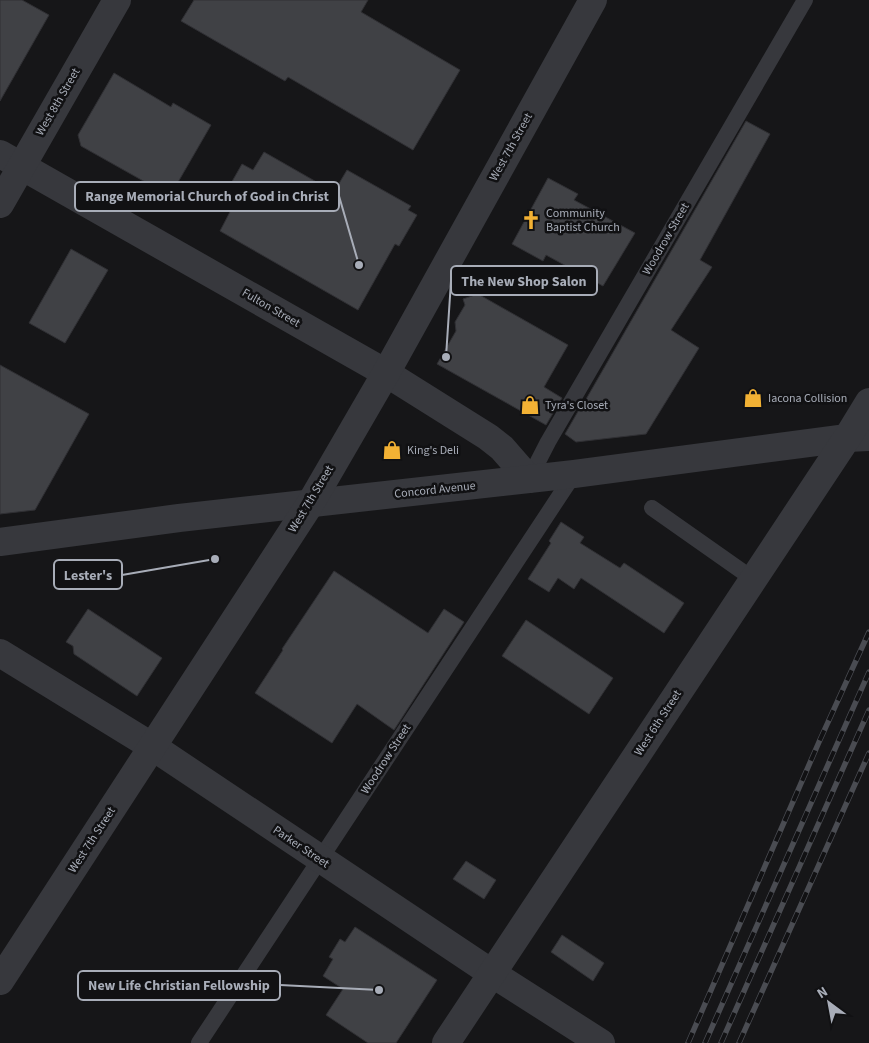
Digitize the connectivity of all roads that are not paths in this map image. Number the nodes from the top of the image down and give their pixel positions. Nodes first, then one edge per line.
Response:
1 (117, 0) edge
2 (593, 0) edge
3 (805, 0) edge
4 (11, 160) edge
5 (0, 204) edge
6 (386, 373) junction
7 (869, 402) edge
8 (858, 437) edge
9 (574, 474) junction
10 (530, 479) junction
11 (310, 504) junction
12 (652, 508) dead end
13 (0, 542) edge
14 (753, 579) junction
15 (0, 653) edge
16 (153, 746) junction
17 (320, 859) junction
18 (492, 974) junction
19 (0, 981) edge
20 (198, 1043) edge
21 (446, 1043) edge
22 (602, 1043) edge

1 - 4 street, West 8th Street
2 - 6 street, West 7th Street
3 - 10 lane, Woodrow Street
4 - 5 street, West 8th Street
4 - 6 street, Fulton Street
6 - 10 street, Fulton Street
6 - 11 street, West 7th Street
7 - 8 street, West 6th Street
8 - 9 street, Concord Avenue
8 - 14 street, West 6th Street
9 - 10 street, Concord Avenue
9 - 17 lane, Woodrow Street
10 - 11 street, Concord Avenue
11 - 13 street, Concord Avenue
11 - 16 street, West 7th Street
12 - 14 lane
14 - 18 street, West 6th Street
15 - 16 street, Parker Street
16 - 17 street, Parker Street
16 - 19 street, West 7th Street
17 - 18 street, Parker Street
17 - 20 lane, Woodrow Street
18 - 21 street, West 6th Street
18 - 22 street, Parker Street

